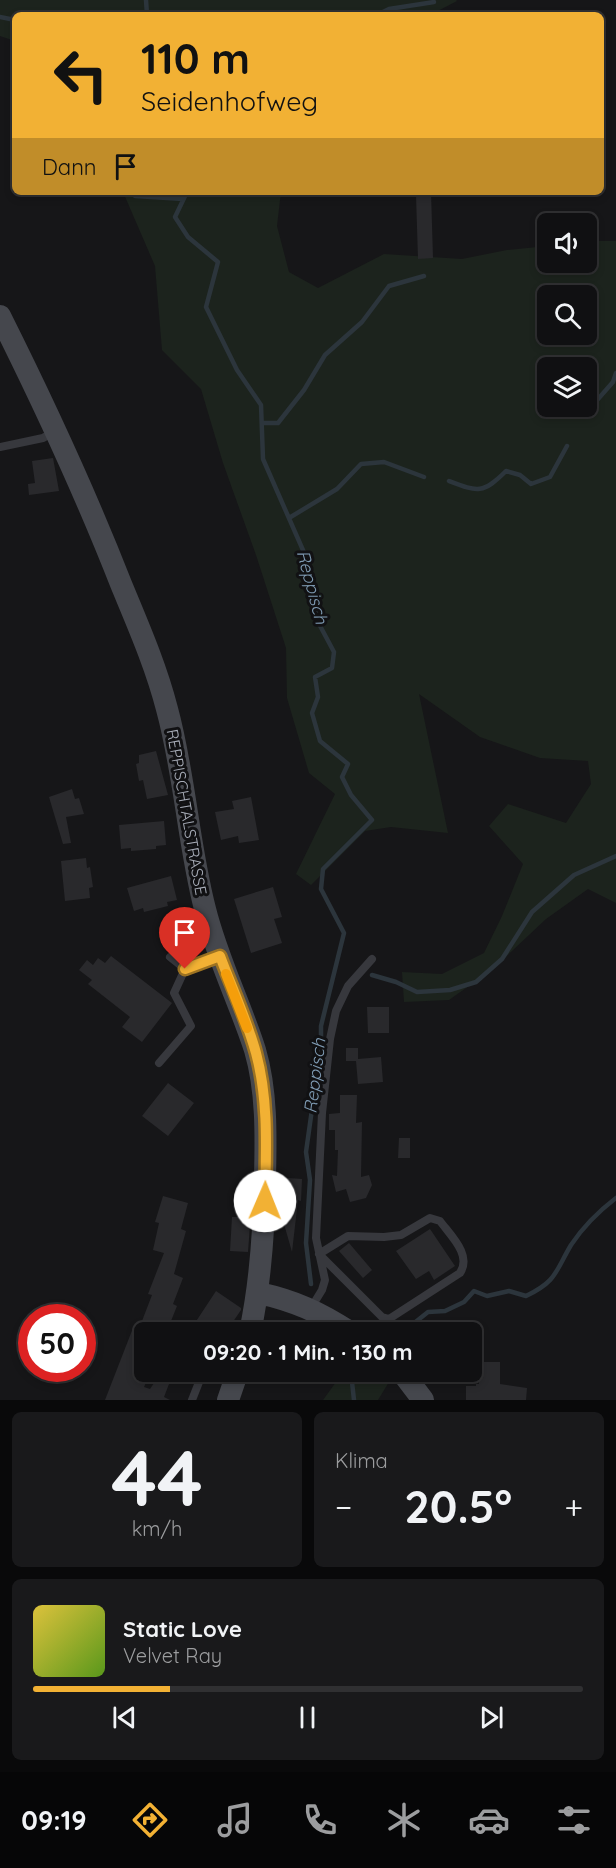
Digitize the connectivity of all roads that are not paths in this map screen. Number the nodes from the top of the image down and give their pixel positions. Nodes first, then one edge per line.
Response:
1 (0, 316) edge
2 (56, 430) junction
3 (0, 447) edge
4 (220, 956) junction
5 (170, 957) dead end
6 (372, 959) dead end
7 (185, 969) junction
8 (159, 1063) dead end
9 (319, 1254) junction
10 (259, 1293) junction
11 (311, 1308) junction
12 (252, 1322) edge
13 (333, 1322) edge
14 (409, 1382) edge
15 (233, 1385) edge
16 (192, 1400) edge
17 (423, 1400) edge

1 - 2 main road, REPPISCHTALSTRASSE
2 - 3 lane
2 - 4 main road, REPPISCHTALSTRASSE
4 - 7 lane
4 - 10 main road, REPPISCHTALSTRASSE
5 - 7 lane
6 - 9 lane
7 - 8 lane
9 - 9 lane
9 - 11 lane
10 - 11 main road
10 - 12 main road, REPPISCHTALSTRASSE
11 - 13 main road
14 - 17 main road
15 - 16 lane

